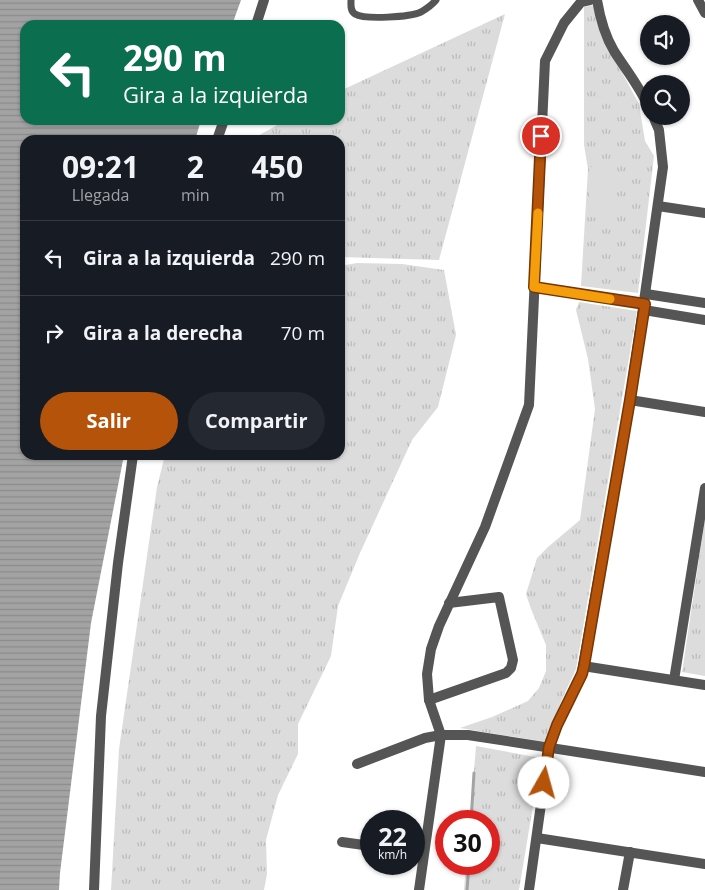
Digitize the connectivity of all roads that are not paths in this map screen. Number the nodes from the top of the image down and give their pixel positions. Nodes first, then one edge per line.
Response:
1 (264, 0) edge
2 (350, 0) edge
3 (436, 0) edge
4 (590, 0) edge
5 (597, 0) edge
6 (698, 0) edge
7 (705, 13) edge
8 (258, 20) edge
9 (640, 90) edge
10 (657, 125) edge
11 (658, 206) junction
12 (705, 213) edge
13 (534, 287) junction
14 (645, 302) junction
15 (705, 303) edge
16 (705, 320) edge
17 (630, 400) junction
18 (705, 412) edge
19 (133, 460) edge
20 (705, 488) edge
21 (449, 603) junction
22 (584, 666) junction
23 (674, 680) junction
24 (705, 684) edge
25 (429, 700) junction
26 (442, 735) junction
27 (549, 747) junction
28 (357, 764) dead end
29 (705, 772) edge
30 (538, 838) junction
31 (342, 842) dead end
32 (360, 844) edge
33 (630, 852) junction
34 (425, 855) edge
35 (705, 864) edge
36 (422, 875) edge
37 (94, 890) edge
38 (419, 890) edge
39 (529, 890) edge
40 (623, 890) edge

1 - 8 street
2 - 3 lane
4 - 13 street
5 - 9 street
6 - 7 street
10 - 11 street
11 - 12 street
11 - 14 street
13 - 14 street
13 - 21 street
14 - 15 street
14 - 16 street
14 - 17 street
17 - 18 street
17 - 22 street
19 - 37 street
20 - 23 street
21 - 25 street
21 - 25 street
22 - 23 street
22 - 27 street
23 - 24 street
25 - 26 street
26 - 27 street
26 - 28 street
26 - 34 street
27 - 29 street
27 - 30 street
30 - 33 street
30 - 39 street
31 - 32 street
33 - 35 street
33 - 40 street
36 - 38 street

